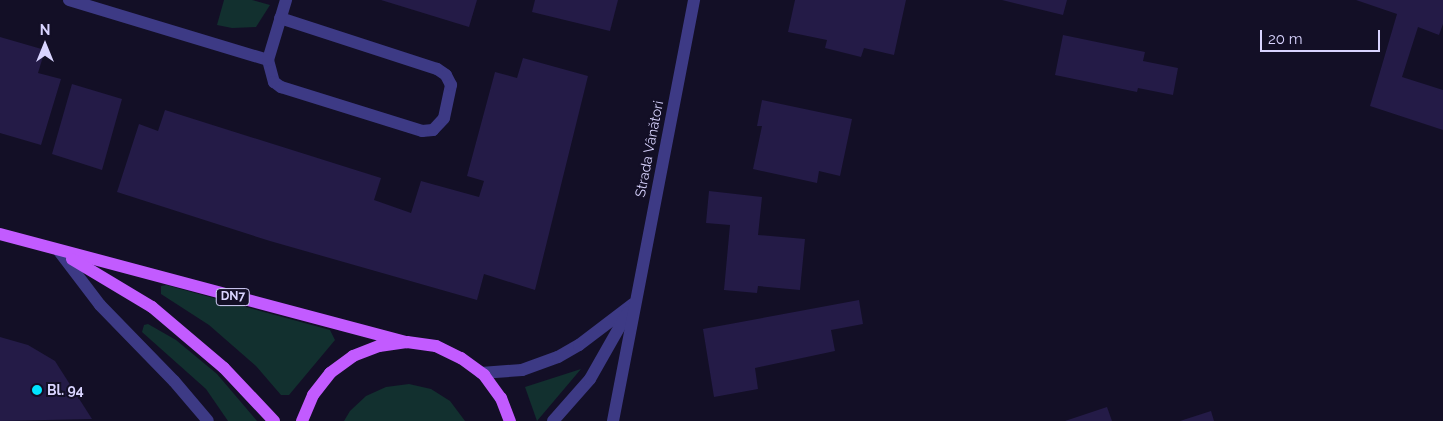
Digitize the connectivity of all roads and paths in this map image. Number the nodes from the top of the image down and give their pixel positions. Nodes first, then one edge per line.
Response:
1 (69, 0) edge
2 (286, 0) edge
3 (694, 0) edge
4 (280, 18) junction
5 (268, 60) junction
6 (0, 234) edge
7 (59, 251) junction
8 (633, 304) junction
9 (407, 342) junction
10 (480, 372) junction
11 (208, 421) edge
12 (274, 421) edge
13 (302, 421) edge
14 (510, 421) edge
15 (553, 421) edge
16 (613, 421) edge

1 - 5 street
2 - 4 street
3 - 8 street, Strada Vânători
4 - 5 street
4 - 5 street
6 - 7 main road, DN7
7 - 9 main road, DN7
7 - 11 street
7 - 12 main road, DN7
8 - 10 street
8 - 15 street, Strada Vânători
8 - 16 street, Strada Vânători
9 - 10 main road
9 - 13 main road
10 - 14 main road

